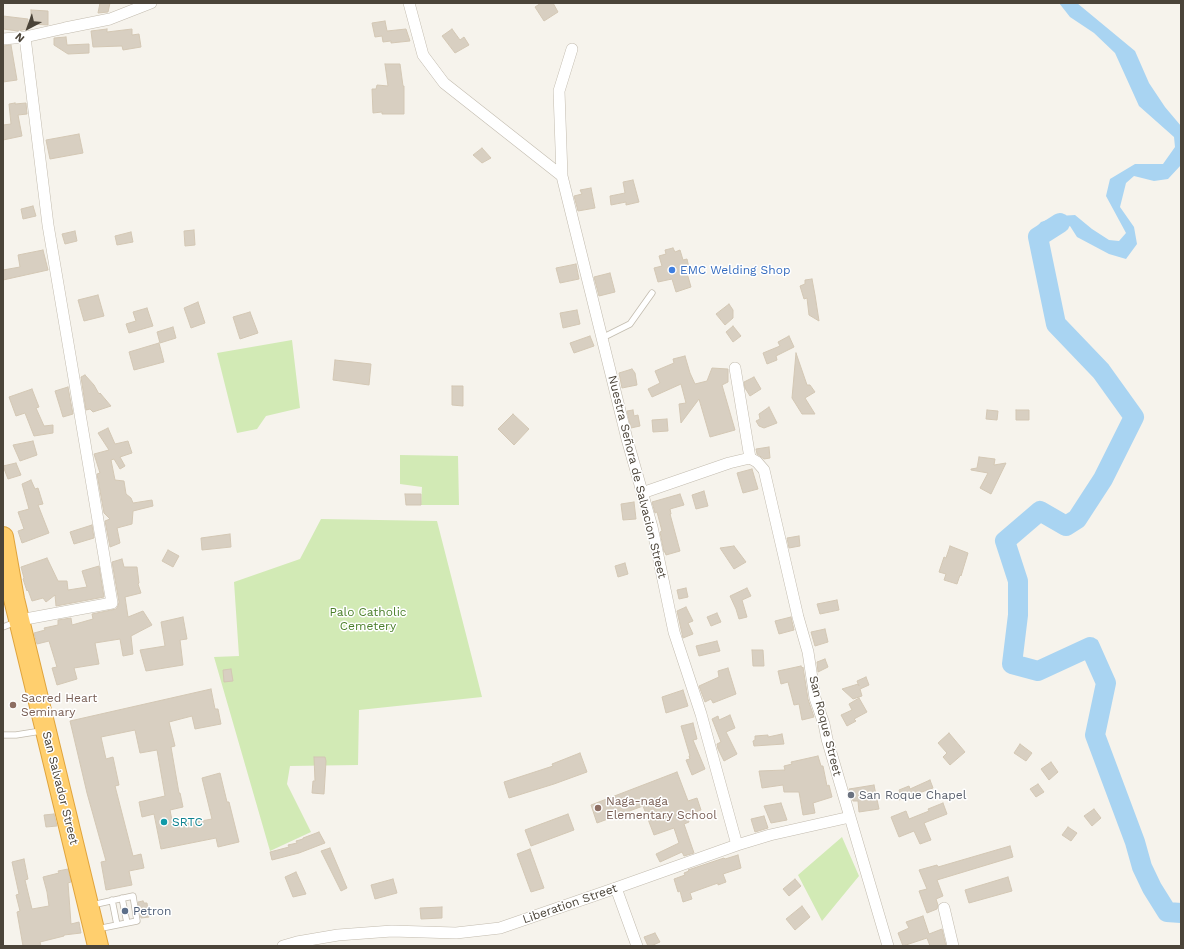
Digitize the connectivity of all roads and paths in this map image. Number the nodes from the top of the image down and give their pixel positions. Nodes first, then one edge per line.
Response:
1 (151, 3) edge
2 (409, 3) edge
3 (24, 37) junction
4 (3, 39) edge
5 (572, 49) dead end
6 (562, 176) junction
7 (652, 293) dead end
8 (602, 338) junction
9 (735, 368) dead end
10 (750, 458) junction
11 (642, 493) junction
12 (3, 537) edge
13 (11, 624) edge
14 (46, 730) junction
15 (3, 735) edge
16 (850, 817) junction
17 (737, 845) junction
18 (616, 888) junction
19 (122, 898) junction
20 (112, 900) junction
21 (89, 906) junction
22 (944, 908) dead end
23 (127, 923) junction
24 (117, 925) junction
25 (96, 938) edge
26 (283, 946) edge
27 (637, 946) edge
28 (888, 946) edge
29 (953, 946) edge

1 - 3 street
2 - 6 street
3 - 4 street
3 - 13 street
5 - 6 street, Nuestra Señora de Salvacion Street
6 - 8 street, Nuestra Señora de Salvacion Street
7 - 8 lane
8 - 11 street, Nuestra Señora de Salvacion Street
9 - 10 street
10 - 11 street
10 - 16 street, San Roque Street
11 - 17 street, Nuestra Señora de Salvacion Street
12 - 13 highway, San Salvador Street
13 - 14 highway, San Salvador Street
14 - 15 lane
14 - 21 highway, San Salvador Street
16 - 17 street, Liberation Street
16 - 28 street, San Roque Street
17 - 18 street, Liberation Street
18 - 26 street, Liberation Street
18 - 27 street
19 - 20 lane
19 - 23 lane
19 - 23 lane
20 - 21 lane
20 - 24 lane
21 - 25 highway, San Salvador Street
22 - 29 street
23 - 24 lane
24 - 25 lane

